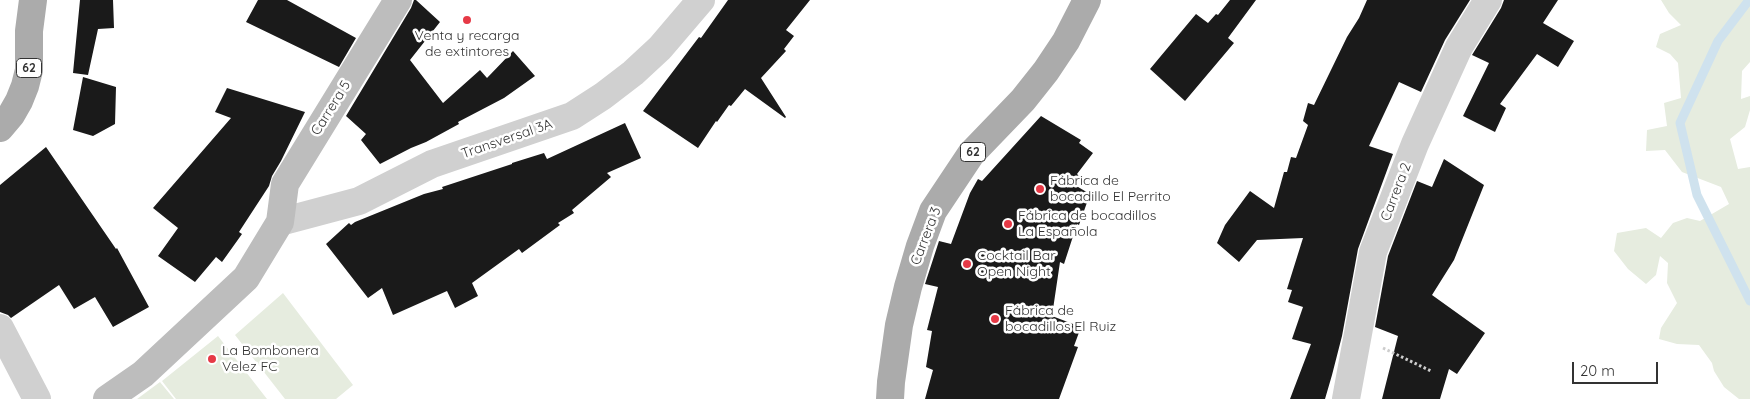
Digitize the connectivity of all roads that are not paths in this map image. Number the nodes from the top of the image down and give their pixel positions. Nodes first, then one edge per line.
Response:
1 (33, 0) edge
2 (398, 0) edge
3 (700, 0) edge
4 (1087, 0) edge
5 (1488, 0) edge
6 (0, 128) edge
7 (280, 222) junction
8 (0, 328) edge
9 (37, 399) edge
10 (107, 399) edge
11 (890, 399) edge
12 (1346, 399) edge

1 - 6 main road, 62
2 - 7 street, Carrera 5
3 - 7 street, Transversal 3A
4 - 11 main road, Carrera 3 / 62
5 - 12 street, Carrera 2
7 - 10 street
8 - 9 street

